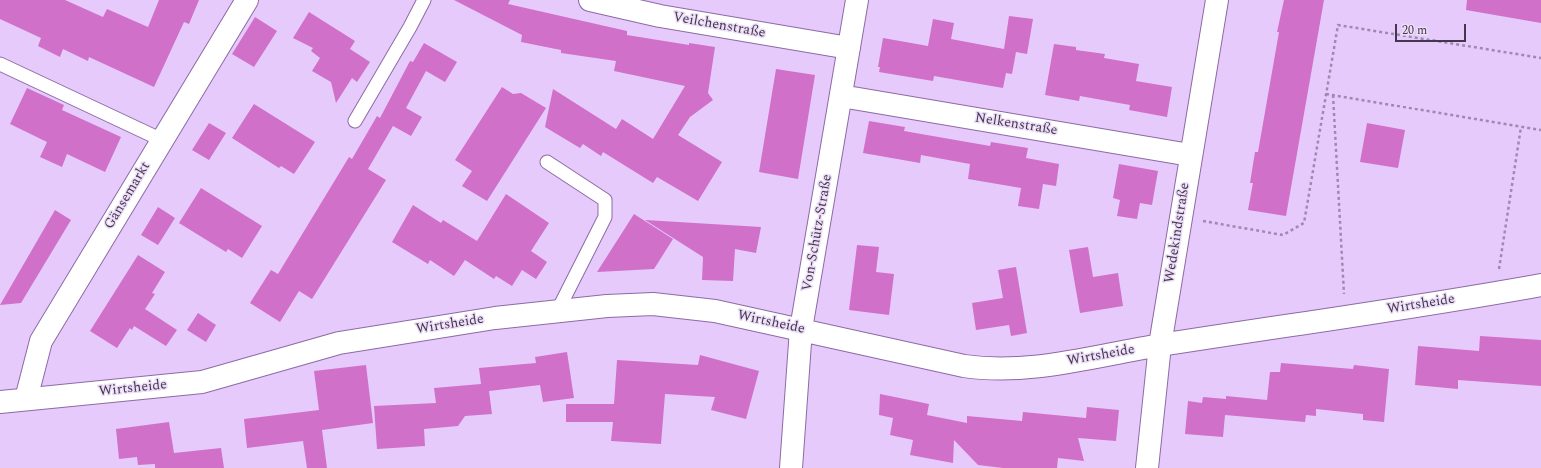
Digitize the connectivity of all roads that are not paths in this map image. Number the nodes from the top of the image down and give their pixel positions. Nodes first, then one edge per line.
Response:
1 (247, 0) edge
2 (424, 0) edge
3 (590, 0) edge
4 (857, 0) edge
5 (1217, 0) edge
6 (849, 48) junction
7 (0, 64) edge
8 (841, 96) junction
9 (355, 121) dead end
10 (162, 140) junction
11 (1190, 154) junction
12 (547, 162) dead end
13 (1541, 285) edge
14 (557, 312) junction
15 (801, 329) junction
16 (1160, 345) junction
17 (26, 400) junction
18 (0, 402) edge
19 (791, 468) edge
20 (1147, 468) edge

1 - 10 street, Gänsemarkt
2 - 9 lane
3 - 6 street, Veilchenstraße
4 - 6 street, Von-Schütz-Straße
5 - 11 street, Wedekindstraße
6 - 8 street, Von-Schütz-Straße
7 - 10 lane
8 - 11 street, Nelkenstraße
8 - 15 street, Von-Schütz-Straße
10 - 17 street, Gänsemarkt
11 - 16 street, Wedekindstraße
12 - 14 lane
13 - 16 street, Wirtsheide
14 - 15 street, Wirtsheide
14 - 17 street, Wirtsheide
15 - 16 street, Wirtsheide
15 - 19 street, Von-Schütz-Straße
16 - 20 street, Wedekindstraße
17 - 18 street, Wirtsheide

